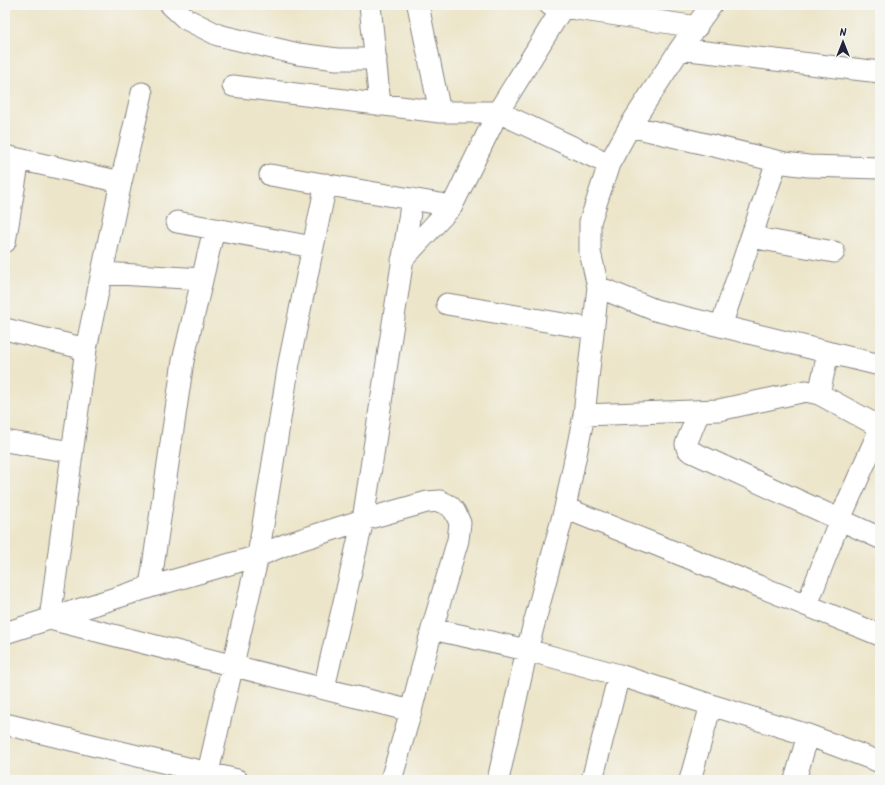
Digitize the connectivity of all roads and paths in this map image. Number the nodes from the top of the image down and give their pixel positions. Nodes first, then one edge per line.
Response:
1 (171, 5) edge
2 (370, 5) edge
3 (418, 5) edge
4 (711, 5) edge
5 (556, 6) edge
6 (697, 27) junction
7 (680, 49) junction
8 (376, 59) junction
9 (880, 72) edge
10 (233, 86) dead end
11 (142, 92) dead end
12 (380, 105) junction
13 (440, 112) junction
14 (498, 112) junction
15 (630, 126) junction
16 (12, 157) edge
17 (776, 161) junction
18 (609, 164) junction
19 (880, 168) edge
20 (270, 175) dead end
21 (121, 182) junction
22 (326, 184) junction
23 (412, 199) junction
24 (452, 206) junction
25 (177, 222) dead end
26 (214, 229) junction
27 (751, 237) junction
28 (5, 242) edge
29 (313, 247) junction
30 (834, 252) dead end
31 (402, 260) junction
32 (102, 273) junction
33 (202, 279) junction
34 (598, 287) junction
35 (447, 304) dead end
36 (721, 326) junction
37 (5, 329) edge
38 (593, 329) junction
39 (86, 349) junction
40 (828, 353) junction
41 (880, 365) edge
42 (819, 394) junction
43 (699, 412) junction
44 (584, 415) junction
45 (880, 428) edge
46 (5, 441) edge
47 (72, 452) junction
48 (565, 508) junction
49 (840, 519) junction
50 (364, 520) junction
51 (880, 538) edge
52 (258, 556) junction
53 (150, 587) junction
54 (807, 605) junction
55 (50, 619) junction
56 (432, 629) junction
57 (5, 633) edge
58 (880, 635) edge
59 (527, 650) junction
60 (232, 665) junction
61 (619, 675) junction
62 (324, 688) junction
63 (711, 705) junction
64 (411, 711) junction
65 (5, 724) edge
66 (808, 735) junction
67 (880, 762) edge
68 (208, 772) junction
69 (237, 780) edge
70 (391, 780) edge
71 (498, 780) edge
72 (592, 780) edge
73 (690, 780) edge
74 (795, 780) edge

1 - 8 street
2 - 8 street
3 - 13 street
4 - 6 street
5 - 6 street
5 - 14 street
6 - 7 street
7 - 9 street
7 - 15 street
8 - 12 street
10 - 12 street
11 - 21 street
12 - 13 street
13 - 14 street
14 - 18 street
14 - 24 street
15 - 17 street
15 - 18 street
16 - 21 street
16 - 28 street
17 - 19 street
17 - 27 street
18 - 34 street
20 - 22 street
21 - 32 street
22 - 23 street
22 - 29 street
23 - 24 street
23 - 31 street
24 - 31 street
25 - 26 street
26 - 29 street
26 - 33 street
27 - 30 street
27 - 36 street
29 - 52 street
31 - 50 street
32 - 33 street
32 - 39 street
33 - 53 street
34 - 36 street
34 - 38 street
35 - 38 street
36 - 40 street
37 - 39 street
38 - 44 street
39 - 47 street
40 - 41 street
40 - 42 street
42 - 43 street
42 - 45 street
43 - 44 street
43 - 49 street
44 - 48 street
45 - 49 street
46 - 47 street
47 - 55 street
48 - 54 street
48 - 59 street
49 - 51 street
49 - 54 street
50 - 52 street
50 - 56 street
50 - 62 street
52 - 53 street
52 - 60 street
53 - 55 street
54 - 58 street
55 - 57 street
55 - 60 street
56 - 59 street
56 - 64 street
59 - 61 street
59 - 71 street
60 - 62 street
60 - 68 street
61 - 63 street
61 - 72 street
62 - 64 street
63 - 66 street
63 - 73 street
64 - 70 street
65 - 68 street
66 - 67 street
66 - 74 street
68 - 69 street

